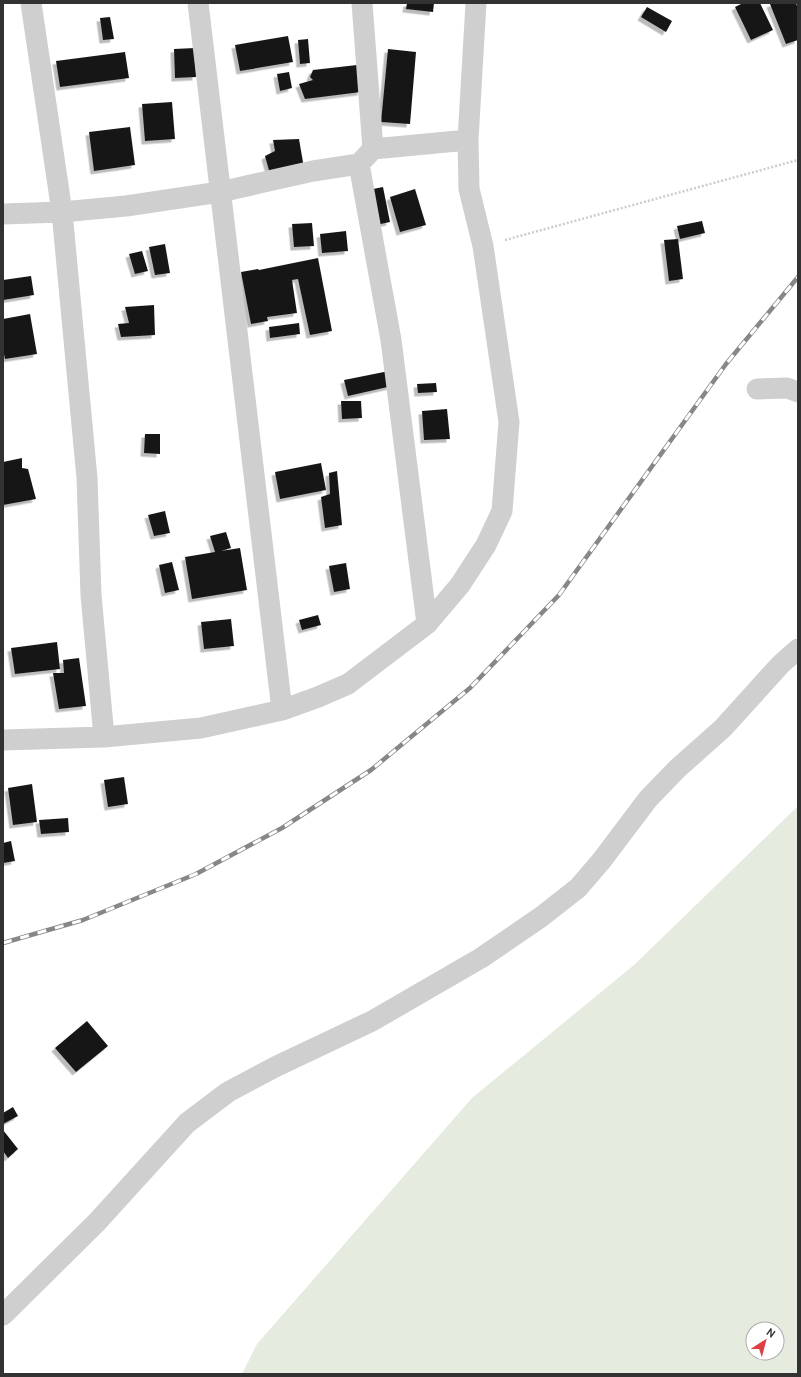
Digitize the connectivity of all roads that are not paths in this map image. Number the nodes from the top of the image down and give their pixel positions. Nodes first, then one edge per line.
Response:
1 (31, 3) edge
2 (198, 3) edge
3 (362, 3) edge
4 (476, 3) edge
5 (468, 140) junction
6 (373, 149) junction
7 (359, 164) junction
8 (220, 192) junction
9 (62, 212) junction
10 (3, 214) edge
11 (757, 389) dead end
12 (798, 392) edge
13 (427, 624) junction
14 (798, 649) edge
15 (282, 710) junction
16 (104, 737) junction
17 (3, 740) edge
18 (3, 1315) edge

1 - 9 street
2 - 8 street
3 - 6 street
4 - 5 street
5 - 6 street
5 - 13 street
6 - 7 street
7 - 8 street
7 - 13 street
8 - 9 street
8 - 15 street
9 - 10 street
9 - 16 street
11 - 12 street
13 - 15 street
14 - 18 street
15 - 16 street
16 - 17 street

